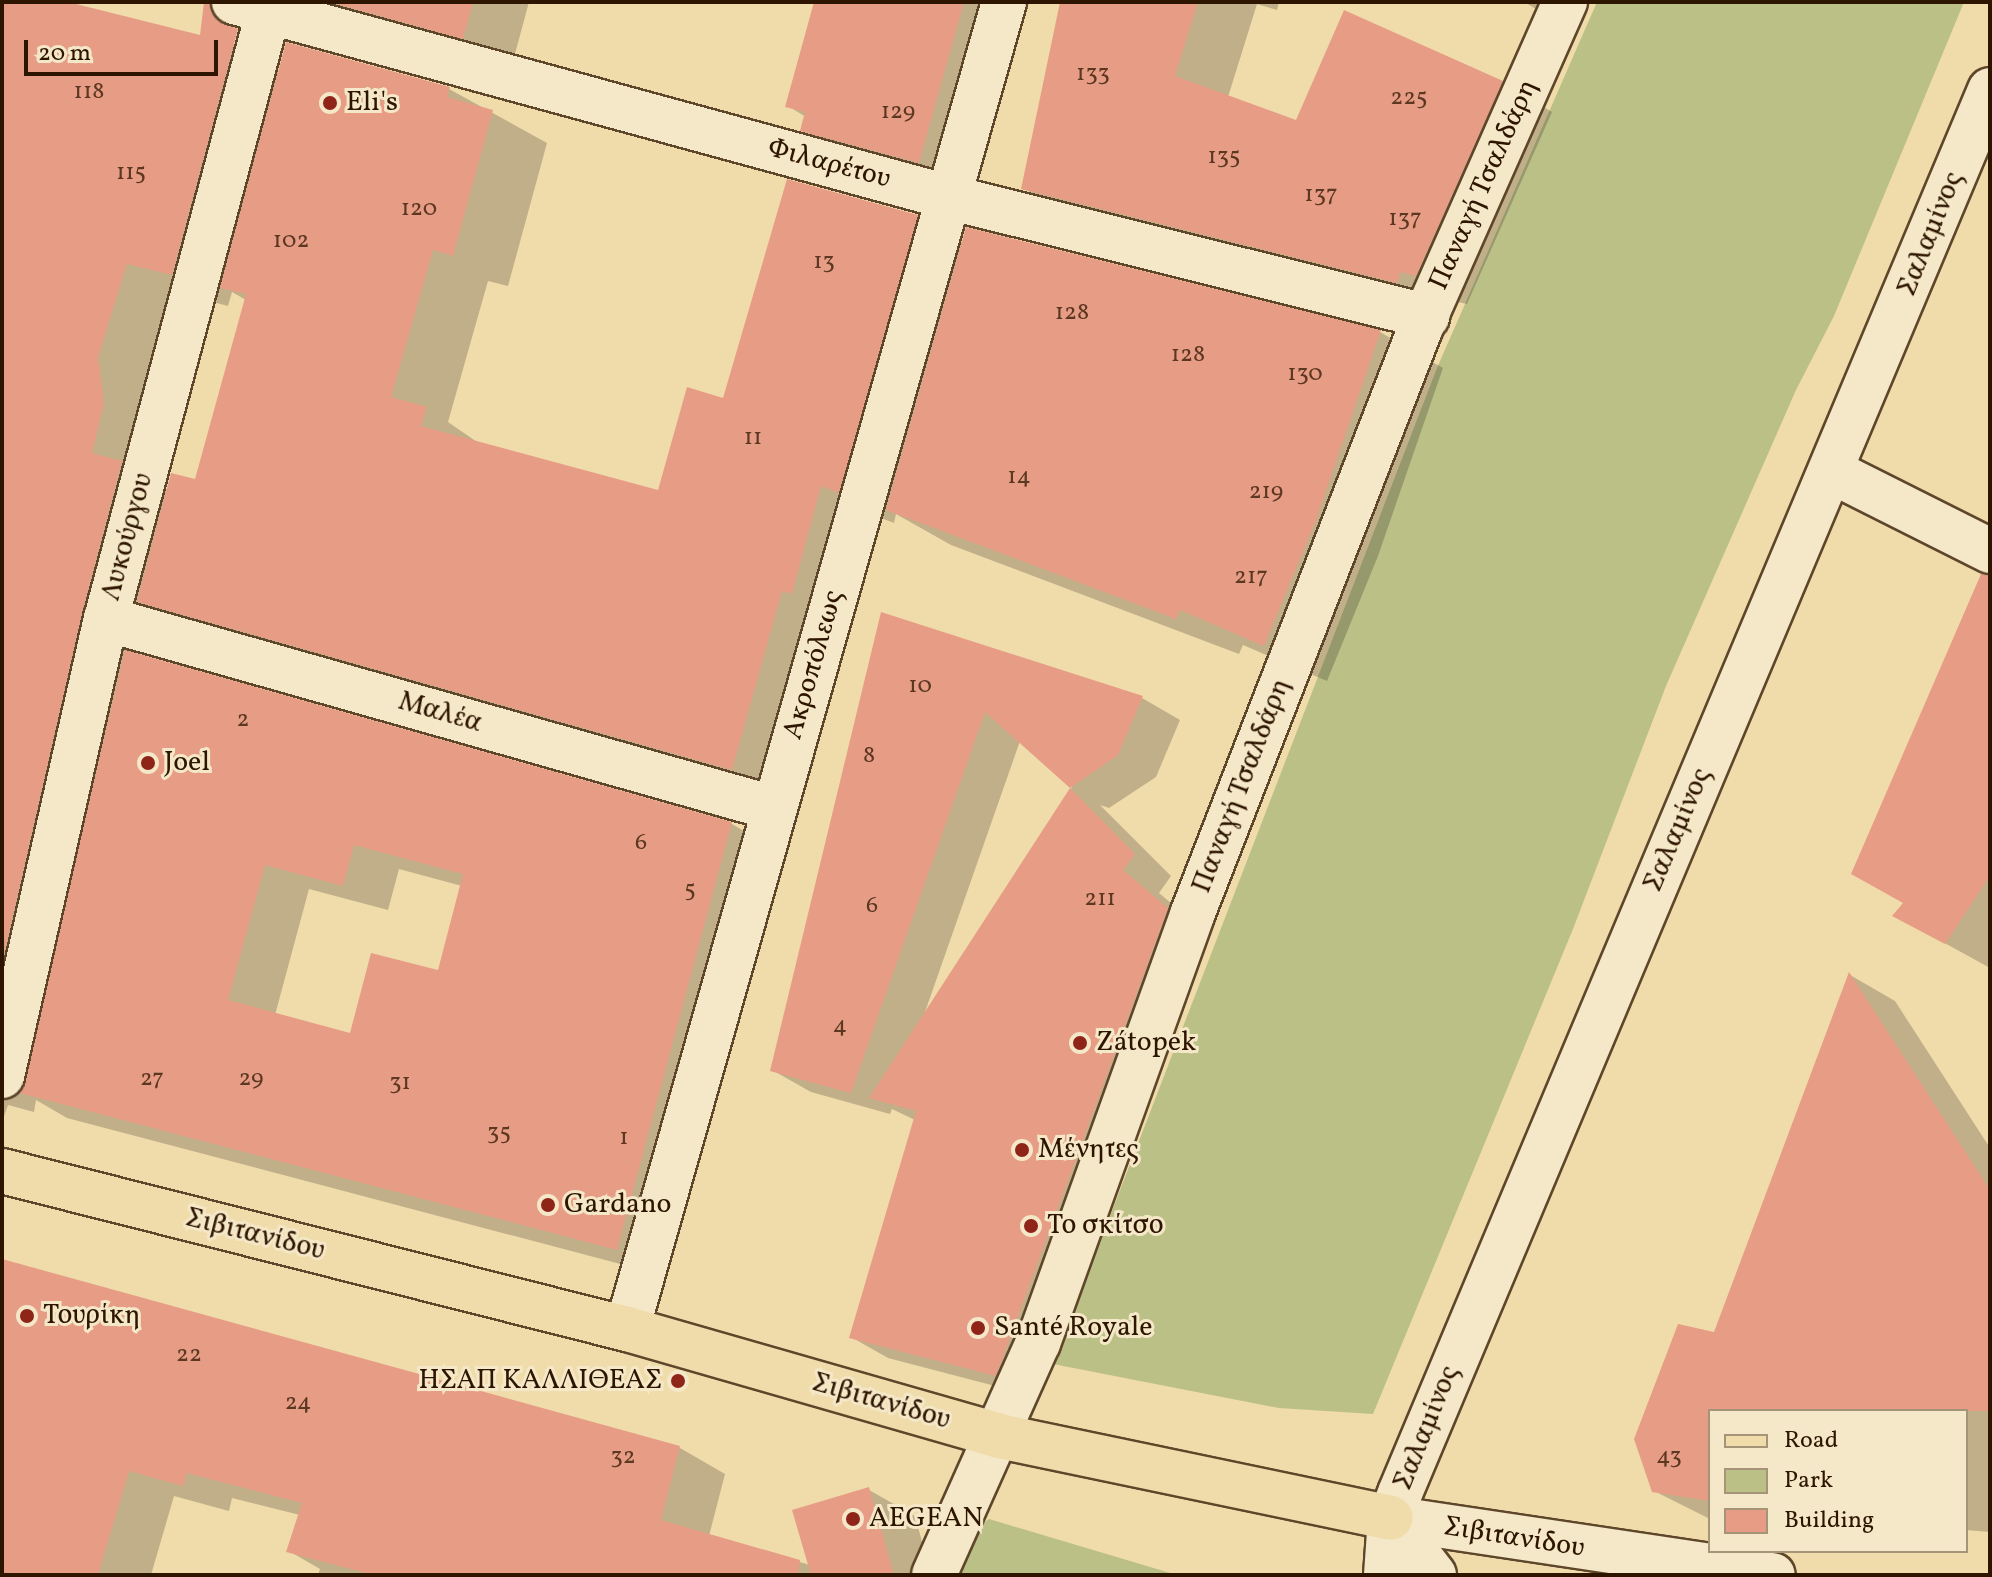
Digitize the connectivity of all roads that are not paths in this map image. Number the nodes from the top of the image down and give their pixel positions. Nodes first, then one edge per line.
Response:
1 (1004, 2) edge
2 (1565, 2) edge
3 (258, 5) edge
4 (1990, 90) edge
5 (948, 197) junction
6 (1427, 316) junction
7 (1833, 472) junction
8 (1990, 551) edge
9 (106, 619) junction
10 (773, 808) junction
11 (2, 1076) edge
12 (2, 1171) edge
13 (627, 1329) junction
14 (999, 1436) junction
15 (1390, 1518) junction
16 (1709, 1570) edge
17 (934, 1575) edge
18 (1386, 1575) edge
19 (1407, 1575) edge
20 (1434, 1575) edge
21 (1773, 1575) edge

1 - 5 street, Ακροπόλεως
2 - 6 street, Παναγή Τσαλδάρη
3 - 5 street, Φιλαρέτου
3 - 9 street, Λυκούργου
4 - 7 street, Σαλαμίνος
5 - 6 street, Φιλαρέτου
5 - 10 street, Ακροπόλεως
6 - 14 street, Παναγή Τσαλδάρη
7 - 8 street
7 - 15 street, Σαλαμίνος
9 - 10 street, Μαλέα
9 - 11 street, Λυκούργου
10 - 13 street, Ακροπόλεως
12 - 13 main road, Σιβιτανίδου
13 - 14 main road, Σιβιτανίδου
14 - 15 main road, Σιβιτανίδου
14 - 17 street, Παναγή Τσαλδάρη
15 - 16 street, Σιβιτανίδου
15 - 18 street, Σαλαμίνος
15 - 19 street
15 - 20 street
16 - 21 street, Σιβιτανίδου

